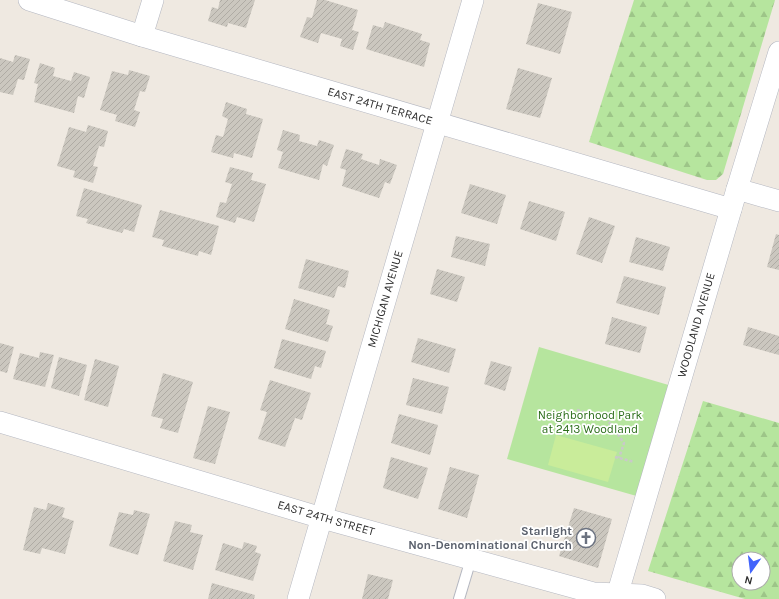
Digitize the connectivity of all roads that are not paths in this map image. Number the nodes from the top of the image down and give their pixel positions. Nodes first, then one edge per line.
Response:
1 (29, 0) edge
2 (153, 0) edge
3 (473, 0) edge
4 (142, 36) junction
5 (779, 52) edge
6 (436, 122) junction
7 (737, 189) junction
8 (779, 201) edge
9 (731, 209) junction
10 (0, 422) edge
11 (322, 518) junction
12 (471, 559) junction
13 (616, 597) edge
14 (298, 599) edge
15 (459, 599) edge
16 (656, 599) edge

1 - 4 street, EAST 24TH TERRACE
2 - 4 street
3 - 6 street, MICHIGAN AVENUE
4 - 6 street, EAST 24TH TERRACE
5 - 7 street, WOODLAND AVENUE
6 - 9 street, EAST 24TH TERRACE
6 - 11 street, MICHIGAN AVENUE
7 - 8 street
7 - 9 street, WOODLAND AVENUE
9 - 13 street, WOODLAND AVENUE
10 - 11 street, EAST 24TH STREET
11 - 12 street, EAST 24TH STREET
11 - 14 street, MICHIGAN AVENUE
12 - 13 street, EAST 24TH STREET
12 - 15 lane
13 - 16 street, EAST 24TH STREET

